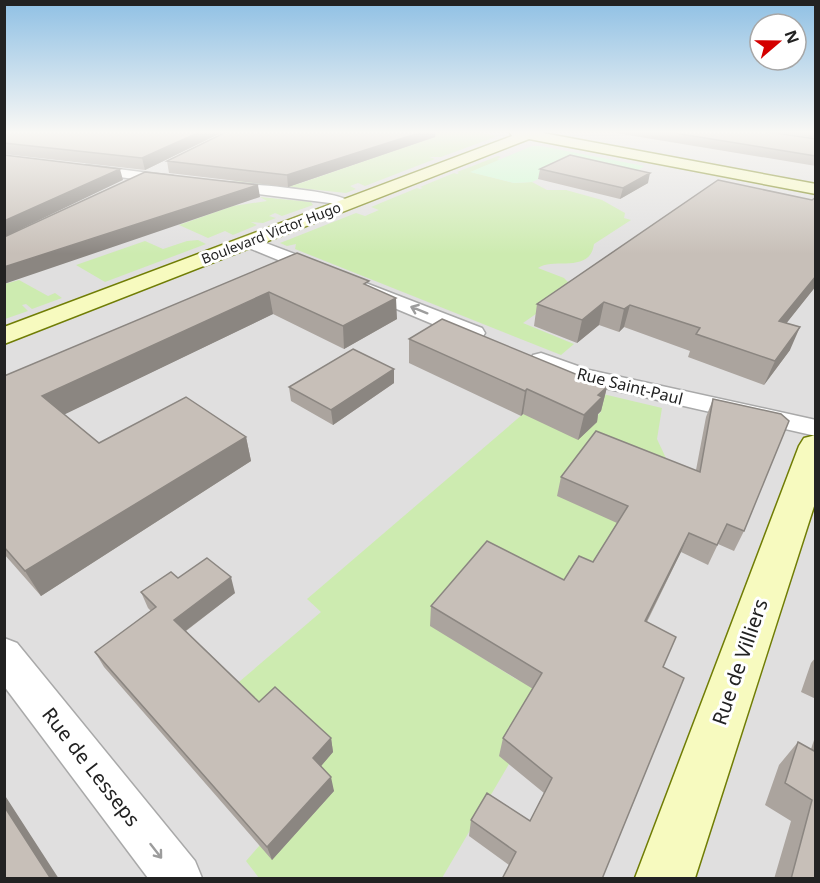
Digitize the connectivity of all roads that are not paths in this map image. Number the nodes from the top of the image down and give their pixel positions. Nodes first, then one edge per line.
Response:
1 (112, 172) edge
2 (153, 172) edge
3 (425, 172) edge
4 (730, 172) edge
5 (145, 176) junction
6 (187, 182) edge
7 (210, 184) edge
8 (816, 189) edge
9 (118, 190) edge
10 (346, 204) junction
11 (250, 242) junction
12 (4, 336) edge
13 (494, 341) edge
14 (527, 354) edge
15 (816, 428) edge
16 (816, 446) edge
17 (4, 656) edge
18 (178, 879) edge
19 (665, 879) edge

1 - 5 street
2 - 5 street
3 - 10 street, Boulevard Victor Hugo
4 - 8 street
5 - 6 street
5 - 9 street
7 - 10 street
10 - 11 street, Boulevard Victor Hugo
11 - 12 street, Boulevard Victor Hugo
13 -> 11 street
14 - 15 street, Rue Saint-Paul
16 - 19 street, Rue de Villiers
17 -> 18 street, Rue de Lesseps

